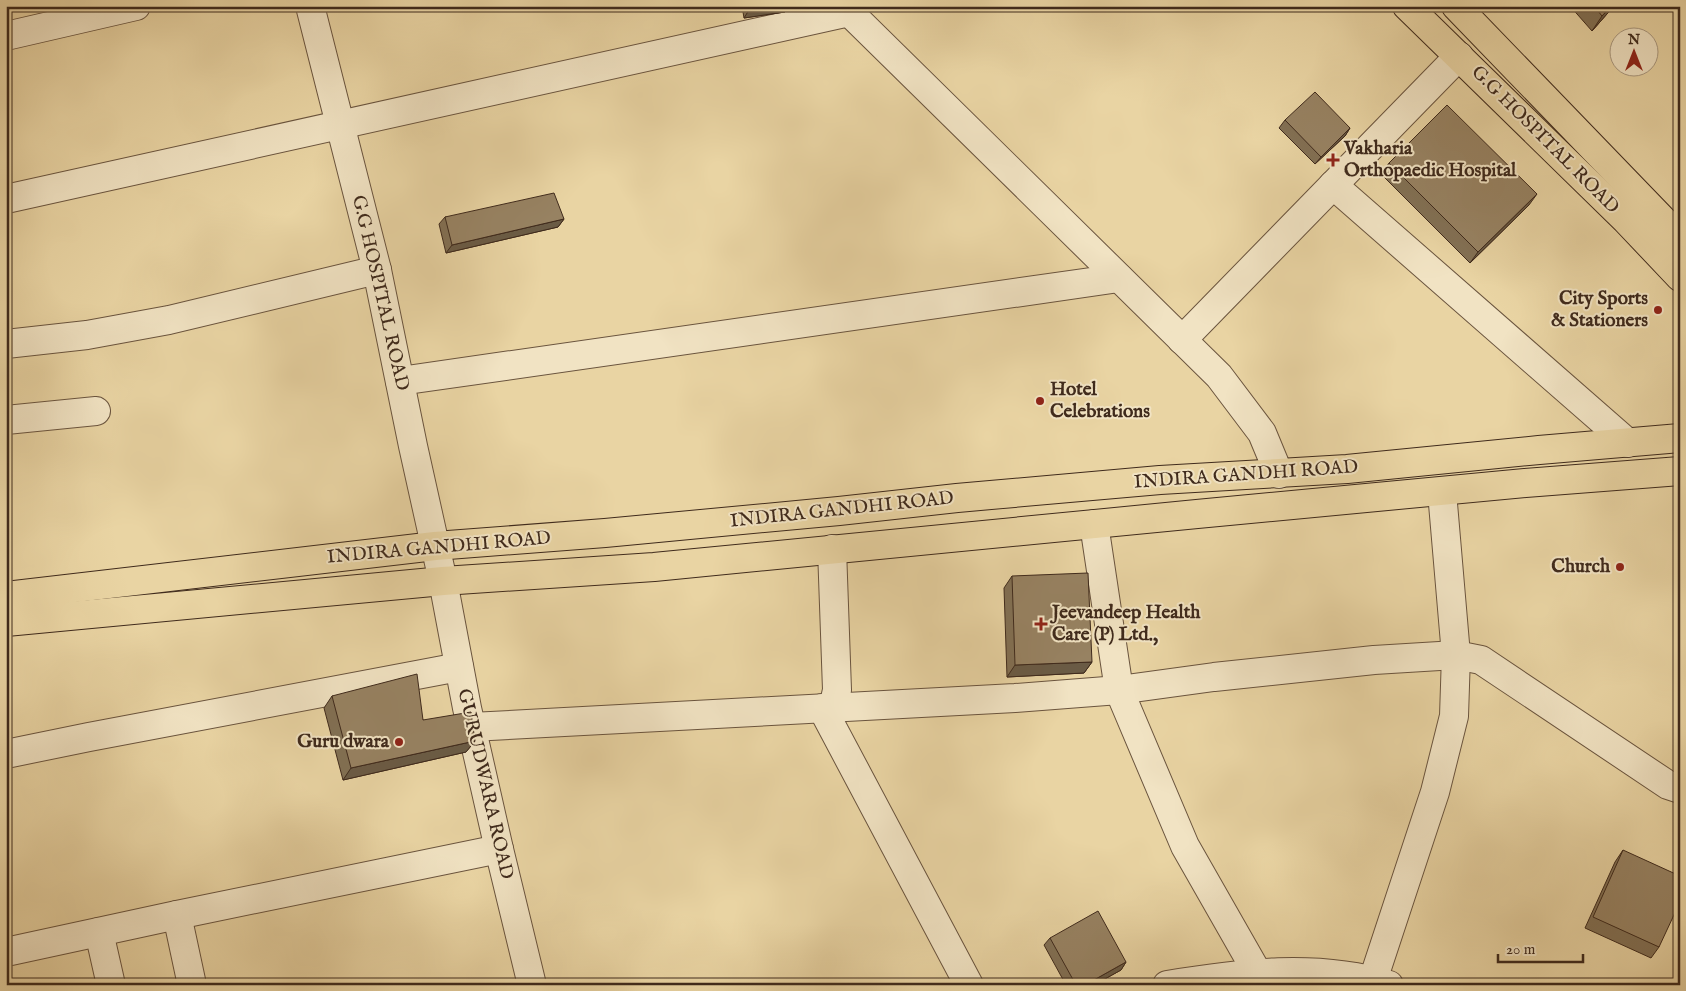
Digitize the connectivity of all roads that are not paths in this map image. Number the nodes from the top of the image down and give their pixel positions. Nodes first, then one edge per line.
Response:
1 (136, 6) edge
2 (310, 6) edge
3 (1407, 6) edge
4 (1456, 6) edge
5 (849, 8) edge
6 (6, 36) edge
7 (1460, 56) junction
8 (340, 125) junction
9 (1334, 185) junction
10 (6, 199) edge
11 (1680, 238) edge
12 (377, 270) junction
13 (1680, 277) edge
14 (1120, 278) junction
15 (1182, 340) junction
16 (6, 344) edge
17 (400, 381) junction
18 (96, 411) dead end
19 (6, 420) edge
20 (1679, 437) edge
21 (1628, 443) junction
22 (1680, 471) edge
23 (1278, 474) junction
24 (1442, 492) junction
25 (1094, 524) junction
26 (435, 546) junction
27 (832, 549) junction
28 (443, 581) junction
29 (6, 596) edge
30 (6, 622) edge
31 (1456, 655) junction
32 (459, 667) junction
33 (1119, 690) junction
34 (828, 708) junction
35 (471, 727) junction
36 (6, 754) edge
37 (1680, 789) edge
38 (499, 849) junction
39 (177, 915) junction
40 (99, 932) junction
41 (6, 952) edge
42 (1258, 974) junction
43 (1381, 982) edge
44 (111, 985) edge
45 (192, 985) edge
46 (532, 985) edge
47 (969, 985) edge
48 (1167, 985) edge

1 - 6 street
2 - 8 street, G.G HOSPITAL ROAD
3 - 7 main road, G.G HOSPITAL ROAD
4 - 11 main road, G.G HOSPITAL ROAD
5 - 8 street
5 - 14 street
7 - 9 street
7 - 13 main road, G.G HOSPITAL ROAD
8 - 10 street
8 - 12 street, G.G HOSPITAL ROAD
9 - 15 street
9 - 21 street
12 - 16 street
12 - 17 street, G.G HOSPITAL ROAD
14 - 15 street
14 - 17 street
15 - 23 street
17 - 26 street, G.G HOSPITAL ROAD
18 - 19 street
20 - 21 main road, INDIRA GANDHI ROAD
21 - 23 main road, INDIRA GANDHI ROAD
22 - 24 main road, INDIRA GANDHI ROAD
23 - 26 main road, INDIRA GANDHI ROAD
24 - 25 main road, INDIRA GANDHI ROAD
24 - 31 street
25 - 27 main road, INDIRA GANDHI ROAD
25 - 33 street
26 - 28 street, G.G HOSPITAL ROAD
26 - 29 main road, INDIRA GANDHI ROAD
27 - 28 main road, INDIRA GANDHI ROAD
27 - 34 street
28 - 30 main road, INDIRA GANDHI ROAD
28 - 32 street, GURUDWARA ROAD
31 - 33 street
31 - 37 street
31 - 43 street
32 - 35 street, GURUDWARA ROAD
32 - 36 street
33 - 34 street
33 - 42 street
34 - 35 street
34 - 47 street
35 - 38 street, GURUDWARA ROAD
38 - 39 street
38 - 46 street, GURUDWARA ROAD
39 - 40 street
39 - 45 street
40 - 41 street
40 - 44 street
42 - 43 street
42 - 48 street

